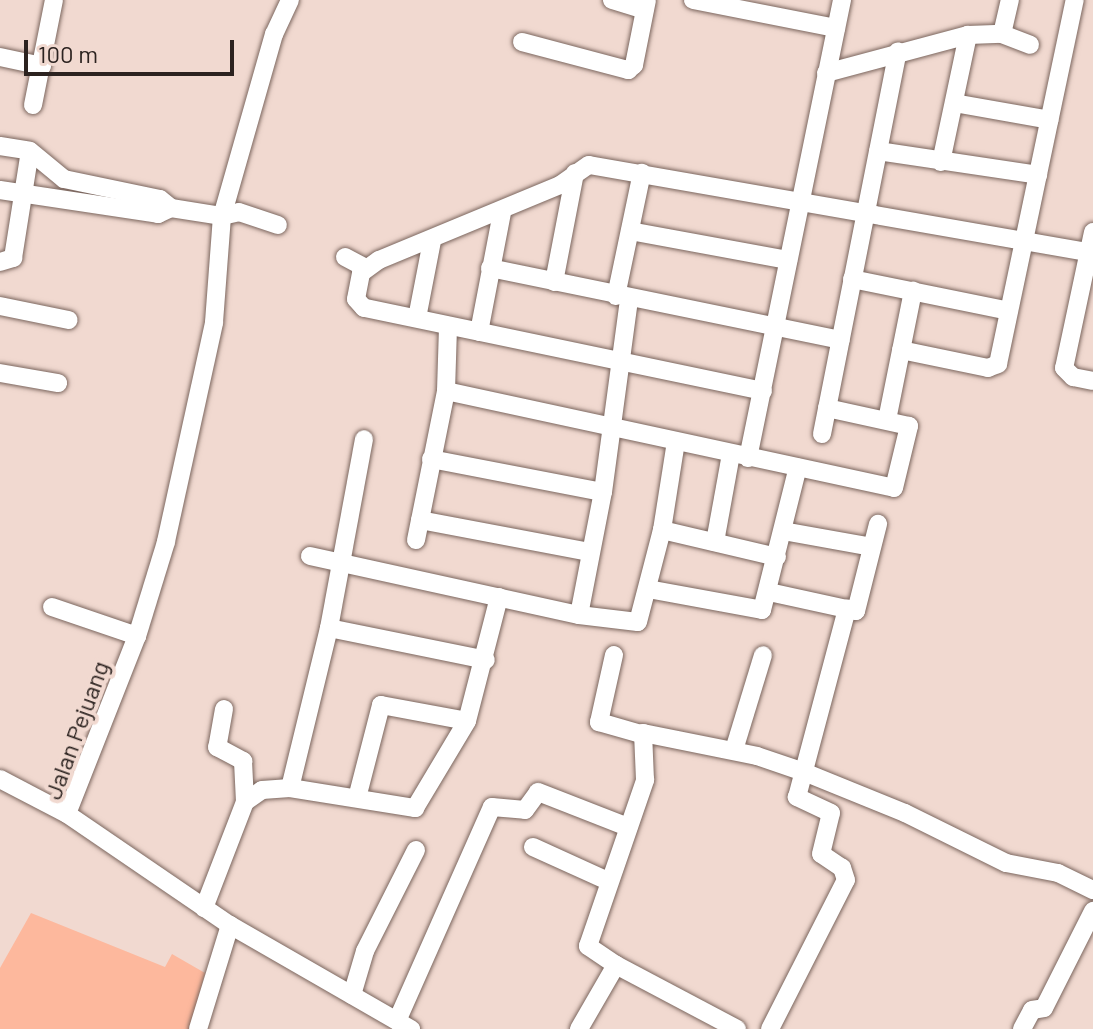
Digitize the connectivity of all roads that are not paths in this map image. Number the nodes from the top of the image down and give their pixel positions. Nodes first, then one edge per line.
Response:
1 (290, 0) edge
2 (612, 0) edge
3 (693, 0) edge
4 (1010, 0) edge
5 (1075, 0) edge
6 (49, 1) edge
7 (846, 2) edge
8 (646, 5) edge
9 (836, 28) junction
10 (1002, 34) junction
11 (968, 35) junction
12 (522, 42) dead end
13 (1030, 45) dead end
14 (898, 51) junction
15 (0, 57) edge
16 (42, 66) junction
17 (826, 73) junction
18 (954, 103) junction
19 (33, 105) dead end
20 (1050, 120) junction
21 (0, 146) edge
22 (30, 151) junction
23 (878, 151) junction
24 (941, 162) junction
25 (575, 173) junction
26 (642, 173) junction
27 (1038, 175) junction
28 (62, 189) junction
29 (0, 190) edge
30 (25, 194) junction
31 (798, 202) junction
32 (502, 212) junction
33 (867, 214) junction
34 (222, 216) junction
35 (278, 225) dead end
36 (630, 231) junction
37 (1093, 232) edge
38 (432, 241) junction
39 (1023, 244) junction
40 (1091, 253) edge
41 (345, 257) dead end
42 (788, 260) junction
43 (0, 262) edge
44 (366, 268) junction
45 (490, 268) junction
46 (852, 279) junction
47 (554, 282) junction
48 (913, 291) junction
49 (623, 298) junction
50 (0, 306) edge
51 (1009, 311) junction
52 (1085, 315) edge
53 (417, 318) junction
54 (69, 320) dead end
55 (448, 326) junction
56 (774, 328) junction
57 (479, 332) junction
58 (841, 340) junction
59 (901, 350) junction
60 (618, 361) junction
61 (0, 373) edge
62 (1093, 381) edge
63 (58, 383) dead end
64 (446, 391) junction
65 (763, 391) junction
66 (827, 408) junction
67 (887, 420) junction
68 (611, 430) junction
69 (822, 434) dead end
70 (364, 439) dead end
71 (676, 442) junction
72 (740, 456) junction
73 (431, 459) junction
74 (798, 467) junction
75 (603, 492) junction
76 (420, 520) junction
77 (878, 524) dead end
78 (662, 530) junction
79 (783, 531) junction
80 (416, 540) dead end
81 (715, 542) junction
82 (872, 547) junction
83 (590, 552) junction
84 (310, 556) dead end
85 (777, 557) junction
86 (341, 562) junction
87 (648, 589) junction
88 (769, 592) junction
89 (499, 597) junction
90 (52, 607) dead end
91 (847, 609) junction
92 (579, 615) junction
93 (329, 628) junction
94 (137, 636) junction
95 (614, 655) dead end
96 (763, 655) dead end
97 (486, 660) junction
98 (224, 709) dead end
99 (467, 721) junction
100 (641, 734) junction
101 (734, 750) junction
102 (804, 772) junction
103 (0, 779) edge
104 (290, 788) junction
105 (357, 798) junction
106 (245, 802) junction
107 (67, 814) junction
108 (628, 827) junction
109 (533, 847) dead end
110 (416, 850) dead end
111 (608, 881) junction
112 (1093, 890) edge
113 (204, 908) junction
114 (1093, 911) edge
115 (230, 925) junction
116 (616, 965) junction
117 (352, 995) junction
118 (404, 1025) edge
119 (198, 1029) edge
120 (579, 1029) edge
121 (737, 1029) edge
122 (770, 1029) edge
123 (1022, 1029) edge

1 - 34 street, Jalan Pejuang
2 - 8 street
3 - 9 street
4 - 10 street
5 - 20 street
6 - 16 street
7 - 9 street
8 - 12 street
9 - 17 street
10 - 11 street
10 - 13 street
11 - 14 street
11 - 18 street
14 - 17 street
14 - 23 street
15 - 16 street
16 - 19 street
17 - 31 street
18 - 20 street
18 - 24 street
20 - 27 street
21 - 22 street
22 - 28 street
22 - 30 street
23 - 24 street
23 - 33 street
24 - 27 street
25 - 26 street
25 - 32 street
25 - 47 street
26 - 31 street
26 - 36 street
27 - 39 street
28 - 30 street
28 - 34 street
29 - 30 street
30 - 43 street
31 - 33 street
31 - 42 street
32 - 38 street
32 - 45 street
33 - 39 street
33 - 46 street
34 - 35 street
34 - 94 street, Jalan Pejuang
36 - 42 street
36 - 49 street
37 - 40 street
38 - 44 street
38 - 53 street
39 - 40 street
39 - 51 street
40 - 52 street
41 - 44 street
42 - 56 street
44 - 53 street
45 - 47 street
45 - 57 street
46 - 48 street
46 - 58 street
47 - 49 street
48 - 51 street
48 - 59 street
49 - 56 street
49 - 60 street
50 - 54 street
51 - 59 street
52 - 62 street
53 - 55 street
55 - 57 street
55 - 64 street
56 - 58 street
56 - 65 street
57 - 60 street
58 - 66 street
59 - 67 street
60 - 65 street
60 - 68 street
61 - 63 street
64 - 68 street
64 - 73 street
65 - 72 street
66 - 67 street
66 - 69 street
67 - 74 street
68 - 71 street
68 - 75 street
70 - 86 street
71 - 72 street
71 - 78 street
72 - 74 street
72 - 81 street
73 - 75 street
73 - 76 street
74 - 79 street
75 - 83 street
76 - 80 street
76 - 83 street
77 - 82 street
78 - 81 street
78 - 87 street
79 - 82 street
79 - 85 street
81 - 85 street
82 - 91 street
83 - 92 street
84 - 86 street
85 - 88 street
86 - 89 street
86 - 93 street
87 - 88 street
87 - 92 street
88 - 91 street
89 - 92 street
89 - 97 street
90 - 94 street
91 - 102 street
93 - 97 street
93 - 104 street
94 - 107 street, Jalan Pejuang
95 - 100 street
96 - 101 street
97 - 99 street
98 - 106 street
99 - 105 street
99 - 105 street
100 - 101 street
100 - 108 street
101 - 102 street
102 - 112 street
102 - 122 street
103 - 107 street
104 - 105 street
104 - 106 street
106 - 113 street
107 - 113 street, Jalan Pejuang
108 - 111 street
108 - 118 street
109 - 111 street
110 - 117 street
111 - 116 street
113 - 115 street, Jalan Pejuang
114 - 123 street
115 - 117 street, Jalan Pejuang
115 - 119 street
116 - 120 street
116 - 121 street
117 - 118 street, Jalan Pejuang

